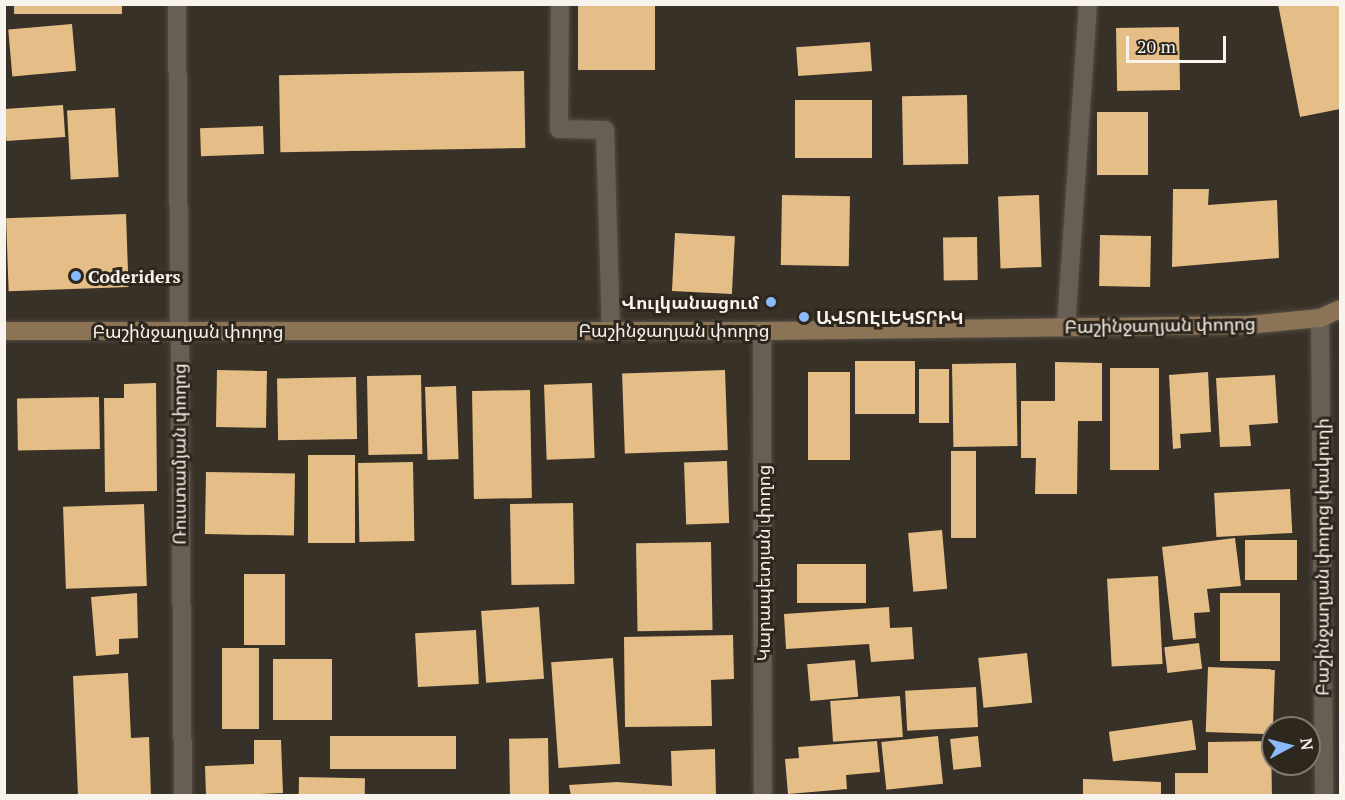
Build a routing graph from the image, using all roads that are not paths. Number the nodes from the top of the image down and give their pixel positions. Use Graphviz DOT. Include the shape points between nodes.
graph roads {
  1 [pos="177,4"];
  2 [pos="560,4"];
  3 [pos="1088,4"];
  4 [pos="1341,309"];
  5 [pos="1320,318"];
  6 [pos="1066,327"];
  7 [pos="611,329"];
  8 [pos="4,331"];
  9 [pos="762,331"];
  10 [pos="180,332"];
  11 [pos="183,795"];
  12 [pos="763,795"];
  13 [pos="1324,795"];
  1 -- 10 [label="street, Ռուստամյան փողոց"];
  2 -- 7 [label="street" via="559,129 605,130"];
  3 -- 6 [label="street"];
  4 -- 5 [label="main road, Բաշինջաղյան փողոց"];
  5 -- 6 [label="main road, Բաշինջաղյան փողոց" via="1248,325"];
  5 -- 13 [label="street, Բաշինջաղյան փողոց փակուղի"];
  6 -- 9 [label="main road, Բաշինջաղյան փողոց"];
  7 -- 9 [label="main road, Բաշինջաղյան փողոց"];
  7 -- 10 [label="main road, Բաշինջաղյան փողոց"];
  8 -- 10 [label="main road, Բաշինջաղյան փողոց"];
  9 -- 12 [label="street, Կարապետյան փողոց"];
  10 -- 11 [label="street, Ռուստամյան փողոց"];
}
